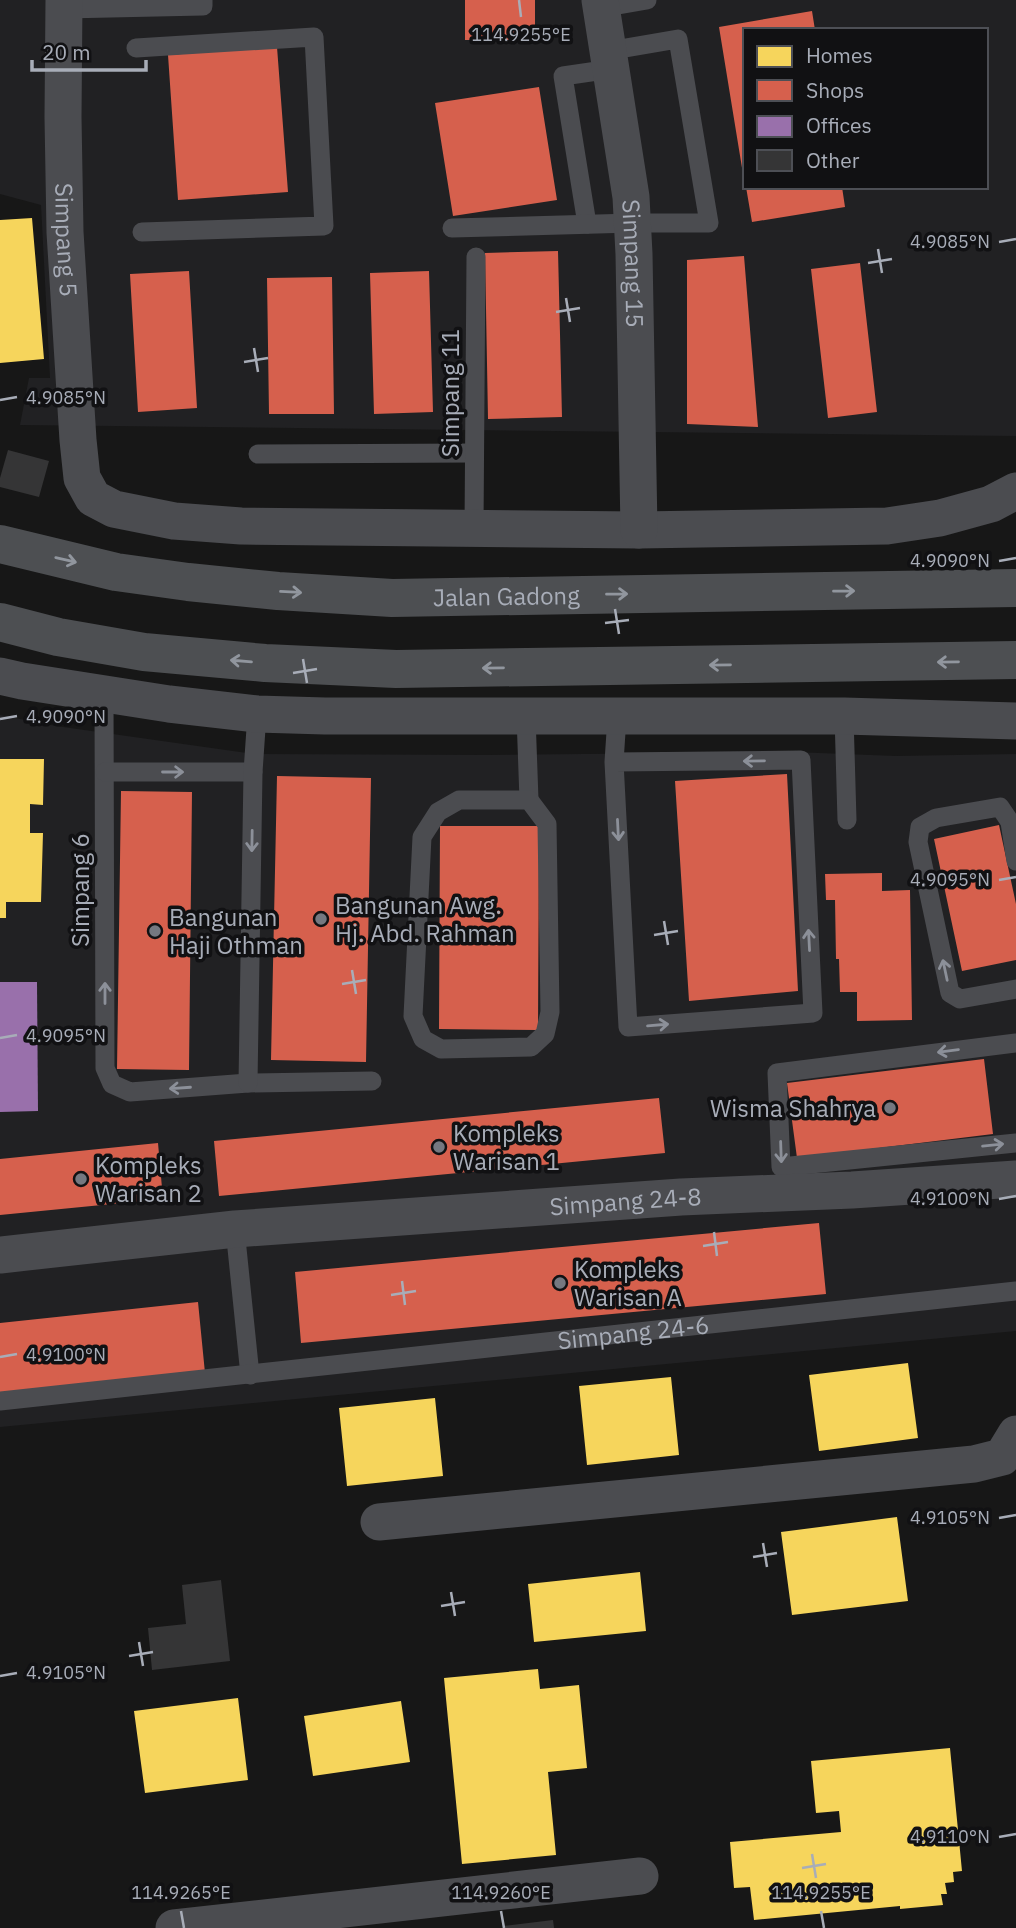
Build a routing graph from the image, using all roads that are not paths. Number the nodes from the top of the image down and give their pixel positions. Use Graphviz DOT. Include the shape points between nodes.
graph roads {
  1 [pos="203,0"];
  2 [pos="647,0"];
  3 [pos="64,4"];
  4 [pos="600,4"];
  5 [pos="136,48"];
  6 [pos="609,60"];
  7 [pos="633,223"];
  8 [pos="587,224"];
  9 [pos="452,228"];
  10 [pos="142,232"];
  11 [pos="475,257"];
  12 [pos="474,453"];
  13 [pos="258,454"];
  14 [pos="1016,491"];
  15 [pos="474,528"];
  16 [pos="639,530"];
  17 [pos="0,544"];
  18 [pos="1016,588"];
  19 [pos="0,622"];
  20 [pos="1014,661"];
  21 [pos="0,676"];
  22 [pos="104,694"];
  23 [pos="257,714"];
  24 [pos="526,716"];
  25 [pos="844,716"];
  26 [pos="617,717"];
  27 [pos="1016,722"];
  28 [pos="614,762"];
  29 [pos="105,772"];
  30 [pos="253,772"];
  31 [pos="530,800"];
  32 [pos="847,820"];
  33 [pos="1016,861"];
  34 [pos="1016,989"];
  35 [pos="1016,1043"];
  36 [pos="372,1081"];
  37 [pos="248,1083"];
  38 [pos="1016,1143"];
  39 [pos="1016,1179"];
  40 [pos="235,1229"];
  41 [pos="0,1255"];
  42 [pos="1016,1292"];
  43 [pos="250,1375"];
  44 [pos="0,1401"];
  45 [pos="1009,1446"];
  46 [pos="379,1522"];
  47 [pos="640,1877"];
  48 [pos="244,1924"];
  49 [pos="174,1928"];
  1 -- 3 [label="lane" via="203,6"];
  2 -- 4 [label="lane"];
  3 -- 15 [label="street, Simpang 5" via="65,232 78,440 82,478 93,498 114,509 174,521"];
  4 -- 6 [label="street, Simpang 15"];
  5 -- 10 [label="lane" via="314,37 324,226"];
  6 -- 7 [label="street, Simpang 15"];
  6 -- 7 [label="lane" via="678,39 709,223"];
  6 -- 8 [label="lane" via="563,76"];
  7 -- 8 [label="lane"];
  7 -- 16 [label="street, Simpang 15"];
  8 -- 9 [label="lane"];
  11 -- 12 [label="lane, Simpang 11"];
  12 -- 13 [label="lane"];
  12 -- 15 [label="lane, Simpang 11"];
  14 -- 16 [label="street" via="990,504 940,518 887,526"];
  15 -- 16 [label="street"];
  17 -- 18 [label="main road, Jalan Gadong, one-way" via="117,572 188,582 392,598"];
  20 -- 19 [label="main road, one-way" via="396,669 144,652"];
  21 -- 22 [label="street"];
  22 -- 23 [label="street"];
  22 -- 29 [label="lane, Simpang 6"];
  23 -- 24 [label="street"];
  23 -- 30 [label="lane"];
  24 -- 26 [label="street"];
  24 -- 31 [label="lane"];
  25 -- 26 [label="street"];
  25 -- 27 [label="street"];
  25 -- 32 [label="lane"];
  26 -- 28 [label="lane"];
  28 -- 28 [label="lane, one-way" via="628,1027 813,1013 802,760"];
  29 -- 30 [label="lane, one-way"];
  37 -- 29 [label="lane, Simpang 6, one-way" via="130,1091 112,1084 105,1068"];
  30 -- 37 [label="lane, one-way"];
  31 -- 31 [label="lane" via="547,824 550,1012 545,1034 531,1047 441,1049 423,1039 413,1016 422,837 438,812 459,800"];
  34 -- 33 [label="lane, one-way" via="960,999 950,993 918,842 920,827 936,818 1000,807 1010,822"];
  35 -- 38 [label="lane, one-way" via="777,1073 782,1167"];
  36 -- 37 [label="lane"];
  39 -- 40 [label="street, Simpang 24-8"];
  40 -- 41 [label="street"];
  40 -- 43 [label="lane"];
  42 -- 43 [label="lane, Simpang 24-6"];
  43 -- 44 [label="lane, Simpang 24-6"];
  45 -- 46 [label="street" via="974,1464"];
  47 -- 48 [label="street"];
  48 -- 49 [label="street"];
}
